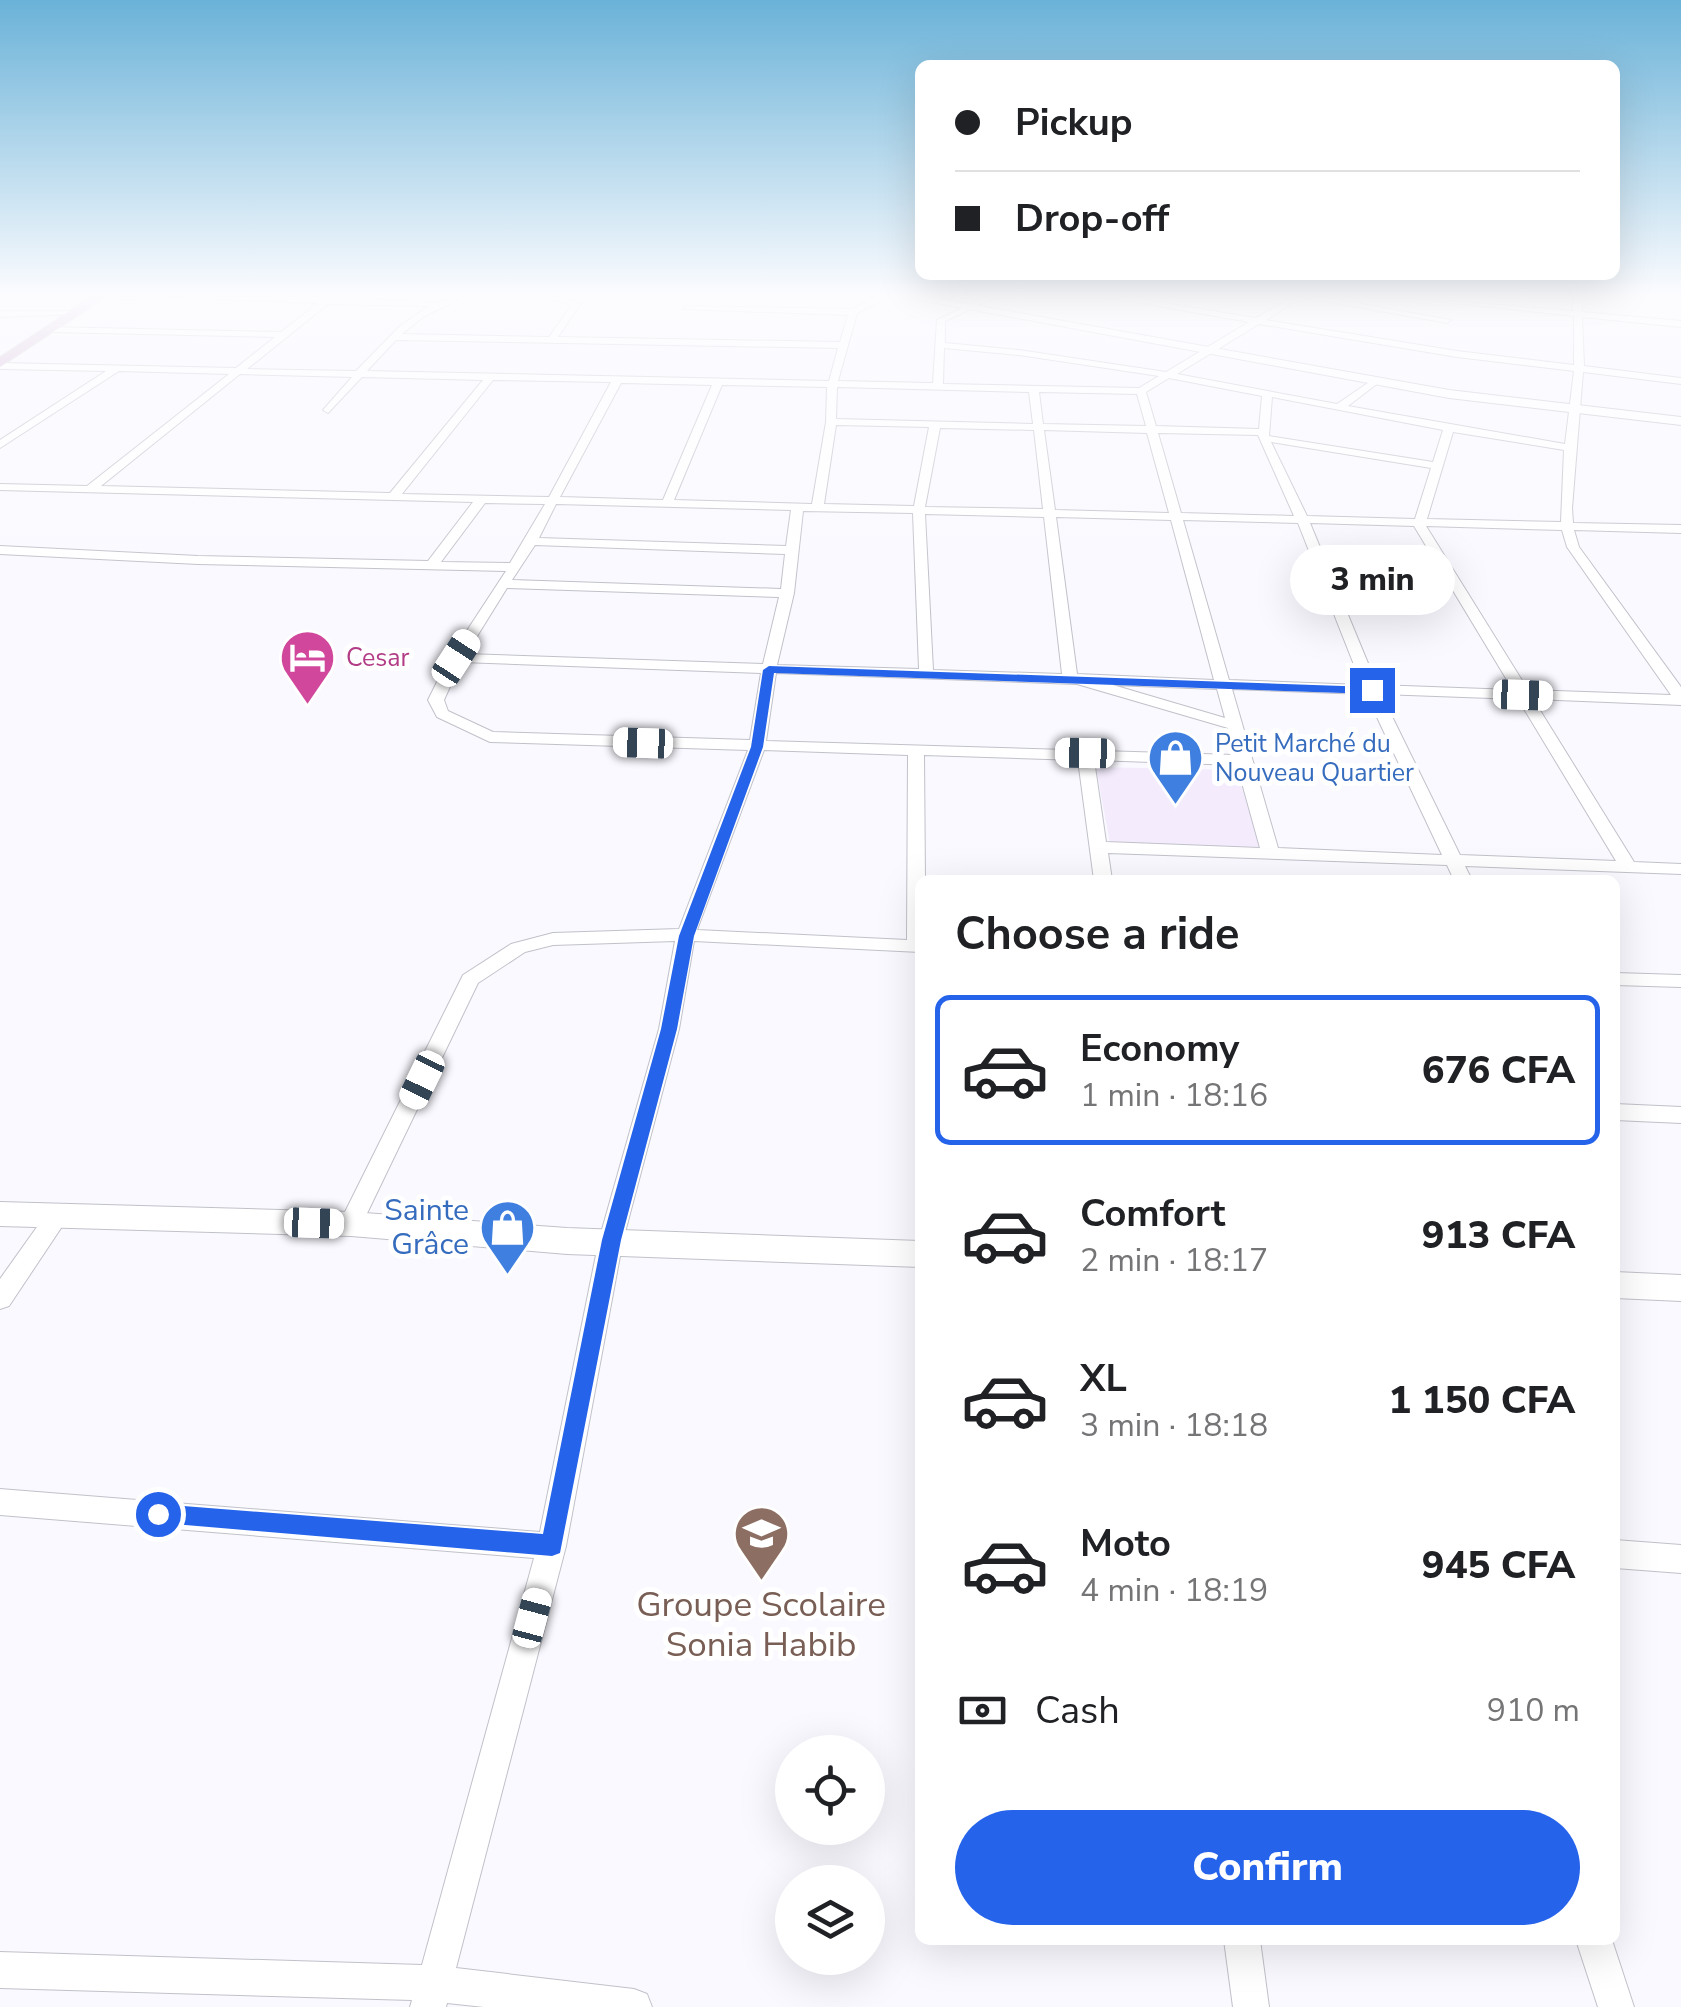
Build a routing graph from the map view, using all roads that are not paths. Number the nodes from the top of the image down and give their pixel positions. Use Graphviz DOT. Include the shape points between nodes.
graph roads {
  1 [pos="1034,390"];
  2 [pos="84,391"];
  3 [pos="213,391"];
  4 [pos="345,391"];
  5 [pos="479,391"];
  6 [pos="611,391"];
  7 [pos="713,391"];
  8 [pos="832,391"];
  9 [pos="1069,391"];
  10 [pos="1239,391"];
  11 [pos="1362,391"];
  12 [pos="1431,391"];
  13 [pos="1575,391"];
  14 [pos="1141,392"];
  15 [pos="1267,396"];
  16 [pos="1572,408"];
  17 [pos="328,410"];
  18 [pos="1337,410"];
  19 [pos="1681,420"];
  20 [pos="832,422"];
  21 [pos="935,424"];
  22 [pos="1039,426"];
  23 [pos="1150,428"];
  24 [pos="1448,431"];
  25 [pos="1262,435"];
  26 [pos="0,445"];
  27 [pos="1572,448"];
  28 [pos="1437,466"];
  29 [pos="0,487"];
  30 [pos="89,490"];
  31 [pos="395,495"];
  32 [pos="482,498"];
  33 [pos="551,502"];
  34 [pos="667,504"];
  35 [pos="807,507"];
  36 [pos="920,509"];
  37 [pos="1051,515"];
  38 [pos="1174,518"];
  39 [pos="1303,521"];
  40 [pos="1419,524"];
  41 [pos="1564,527"];
  42 [pos="1681,530"];
  43 [pos="531,540"];
  44 [pos="0,550"];
  45 [pos="792,550"];
  46 [pos="433,564"];
  47 [pos="515,567"];
  48 [pos="503,584"];
  49 [pos="787,593"];
  50 [pos="456,658"];
  51 [pos="769,670"];
  52 [pos="926,674"];
  53 [pos="1070,678"];
  54 [pos="1222,686"];
  55 [pos="1372,690"];
  56 [pos="1523,695"];
  57 [pos="1681,699"];
  58 [pos="1234,725"];
  59 [pos="757,747"];
  60 [pos="916,750"];
  61 [pos="1085,753"];
  62 [pos="1244,760"];
  63 [pos="1099,847"];
  64 [pos="1270,852"];
  65 [pos="1455,861"];
  66 [pos="1628,867"];
  67 [pos="1681,869"];
  68 [pos="917,875"];
  69 [pos="1102,875"];
  70 [pos="1462,875"];
  71 [pos="686,936"];
  72 [pos="915,946"];
  73 [pos="1620,978"];
  74 [pos="1681,981"];
  75 [pos="1620,1112"];
  76 [pos="1681,1115"];
  77 [pos="0,1214"];
  78 [pos="56,1216"];
  79 [pos="351,1224"];
  80 [pos="611,1240"];
  81 [pos="915,1254"];
  82 [pos="1620,1285"];
  83 [pos="1681,1288"];
  84 [pos="0,1299"];
  85 [pos="0,1502"];
  86 [pos="552,1546"];
  87 [pos="1620,1554"];
  88 [pos="1681,1559"];
  89 [pos="1243,1945"];
  90 [pos="1596,1945"];
  91 [pos="0,1970"];
  92 [pos="431,1995"];
  93 [pos="634,2007"];
  94 [pos="1251,2007"];
  95 [pos="1616,2007"];
  1 -- 22 [label="street"];
  2 -- 26 [label="street"];
  3 -- 30 [label="street"];
  4 -- 17 [label="street"];
  5 -- 31 [label="street"];
  6 -- 33 [label="street"];
  7 -- 34 [label="street"];
  8 -- 20 [label="street"];
  9 -- 14 [label="street"];
  10 -- 15 [label="street"];
  11 -- 18 [label="street"];
  12 -- 16 [label="street"];
  13 -- 16 [label="street"];
  14 -- 23 [label="street"];
  15 -- 18 [label="street"];
  15 -- 25 [label="street"];
  16 -- 19 [label="street"];
  16 -- 27 [label="street"];
  18 -- 24 [label="street"];
  20 -- 21 [label="street"];
  20 -- 35 [label="street"];
  21 -- 22 [label="street"];
  21 -- 36 [label="street"];
  22 -- 23 [label="street"];
  22 -- 37 [label="street"];
  23 -- 25 [label="street"];
  23 -- 38 [label="street"];
  24 -- 27 [label="street"];
  24 -- 28 [label="street"];
  25 -- 28 [label="street"];
  25 -- 39 [label="street"];
  27 -- 41 [label="street"];
  28 -- 40 [label="street"];
  29 -- 30 [label="street"];
  30 -- 31 [label="street"];
  31 -- 32 [label="street"];
  32 -- 33 [label="street"];
  32 -- 46 [label="street"];
  33 -- 34 [label="street"];
  33 -- 43 [label="street"];
  34 -- 35 [label="street"];
  35 -- 36 [label="street"];
  35 -- 45 [label="street"];
  36 -- 37 [label="street"];
  36 -- 52 [label="street"];
  37 -- 38 [label="street"];
  37 -- 53 [label="street"];
  38 -- 39 [label="street"];
  38 -- 54 [label="street"];
  39 -- 40 [label="street"];
  39 -- 55 [label="street"];
  40 -- 41 [label="street"];
  40 -- 56 [label="street"];
  41 -- 42 [label="street"];
  41 -- 57 [label="street"];
  43 -- 45 [label="street"];
  43 -- 47 [label="street"];
  44 -- 46 [label="street"];
  45 -- 49 [label="street"];
  46 -- 47 [label="street"];
  47 -- 48 [label="street"];
  48 -- 49 [label="street"];
  48 -- 50 [label="street"];
  49 -- 51 [label="street"];
  50 -- 51 [label="street"];
  50 -- 59 [label="street" via="436,700 442,714 490,737"];
  51 -- 52 [label="street"];
  51 -- 59 [label="street"];
  52 -- 53 [label="street"];
  53 -- 54 [label="street"];
  53 -- 58 [label="street"];
  54 -- 55 [label="street"];
  54 -- 58 [label="street"];
  55 -- 56 [label="street"];
  55 -- 65 [label="street"];
  56 -- 57 [label="street"];
  56 -- 66 [label="street"];
  58 -- 62 [label="street"];
  59 -- 60 [label="street"];
  59 -- 71 [label="street"];
  60 -- 61 [label="street"];
  60 -- 68 [label="street"];
  61 -- 62 [label="street"];
  61 -- 63 [label="street"];
  62 -- 64 [label="street"];
  63 -- 64 [label="street"];
  63 -- 69 [label="street"];
  64 -- 65 [label="street"];
  65 -- 66 [label="street"];
  65 -- 70 [label="street"];
  66 -- 67 [label="street"];
  71 -- 72 [label="street"];
  71 -- 79 [label="street" via="552,939 518,948 470,979"];
  71 -- 80 [label="street" via="669,1029"];
  73 -- 74 [label="street"];
  75 -- 76 [label="street"];
  77 -- 78 [label="street"];
  78 -- 79 [label="street"];
  78 -- 84 [label="street"];
  79 -- 80 [label="street"];
  80 -- 81 [label="street"];
  80 -- 86 [label="street"];
  82 -- 83 [label="street"];
  85 -- 86 [label="street"];
  86 -- 92 [label="street"];
  87 -- 88 [label="street"];
  89 -- 94 [label="street"];
  90 -- 95 [label="street"];
  91 -- 92 [label="street"];
  92 -- 93 [label="street"];
}
